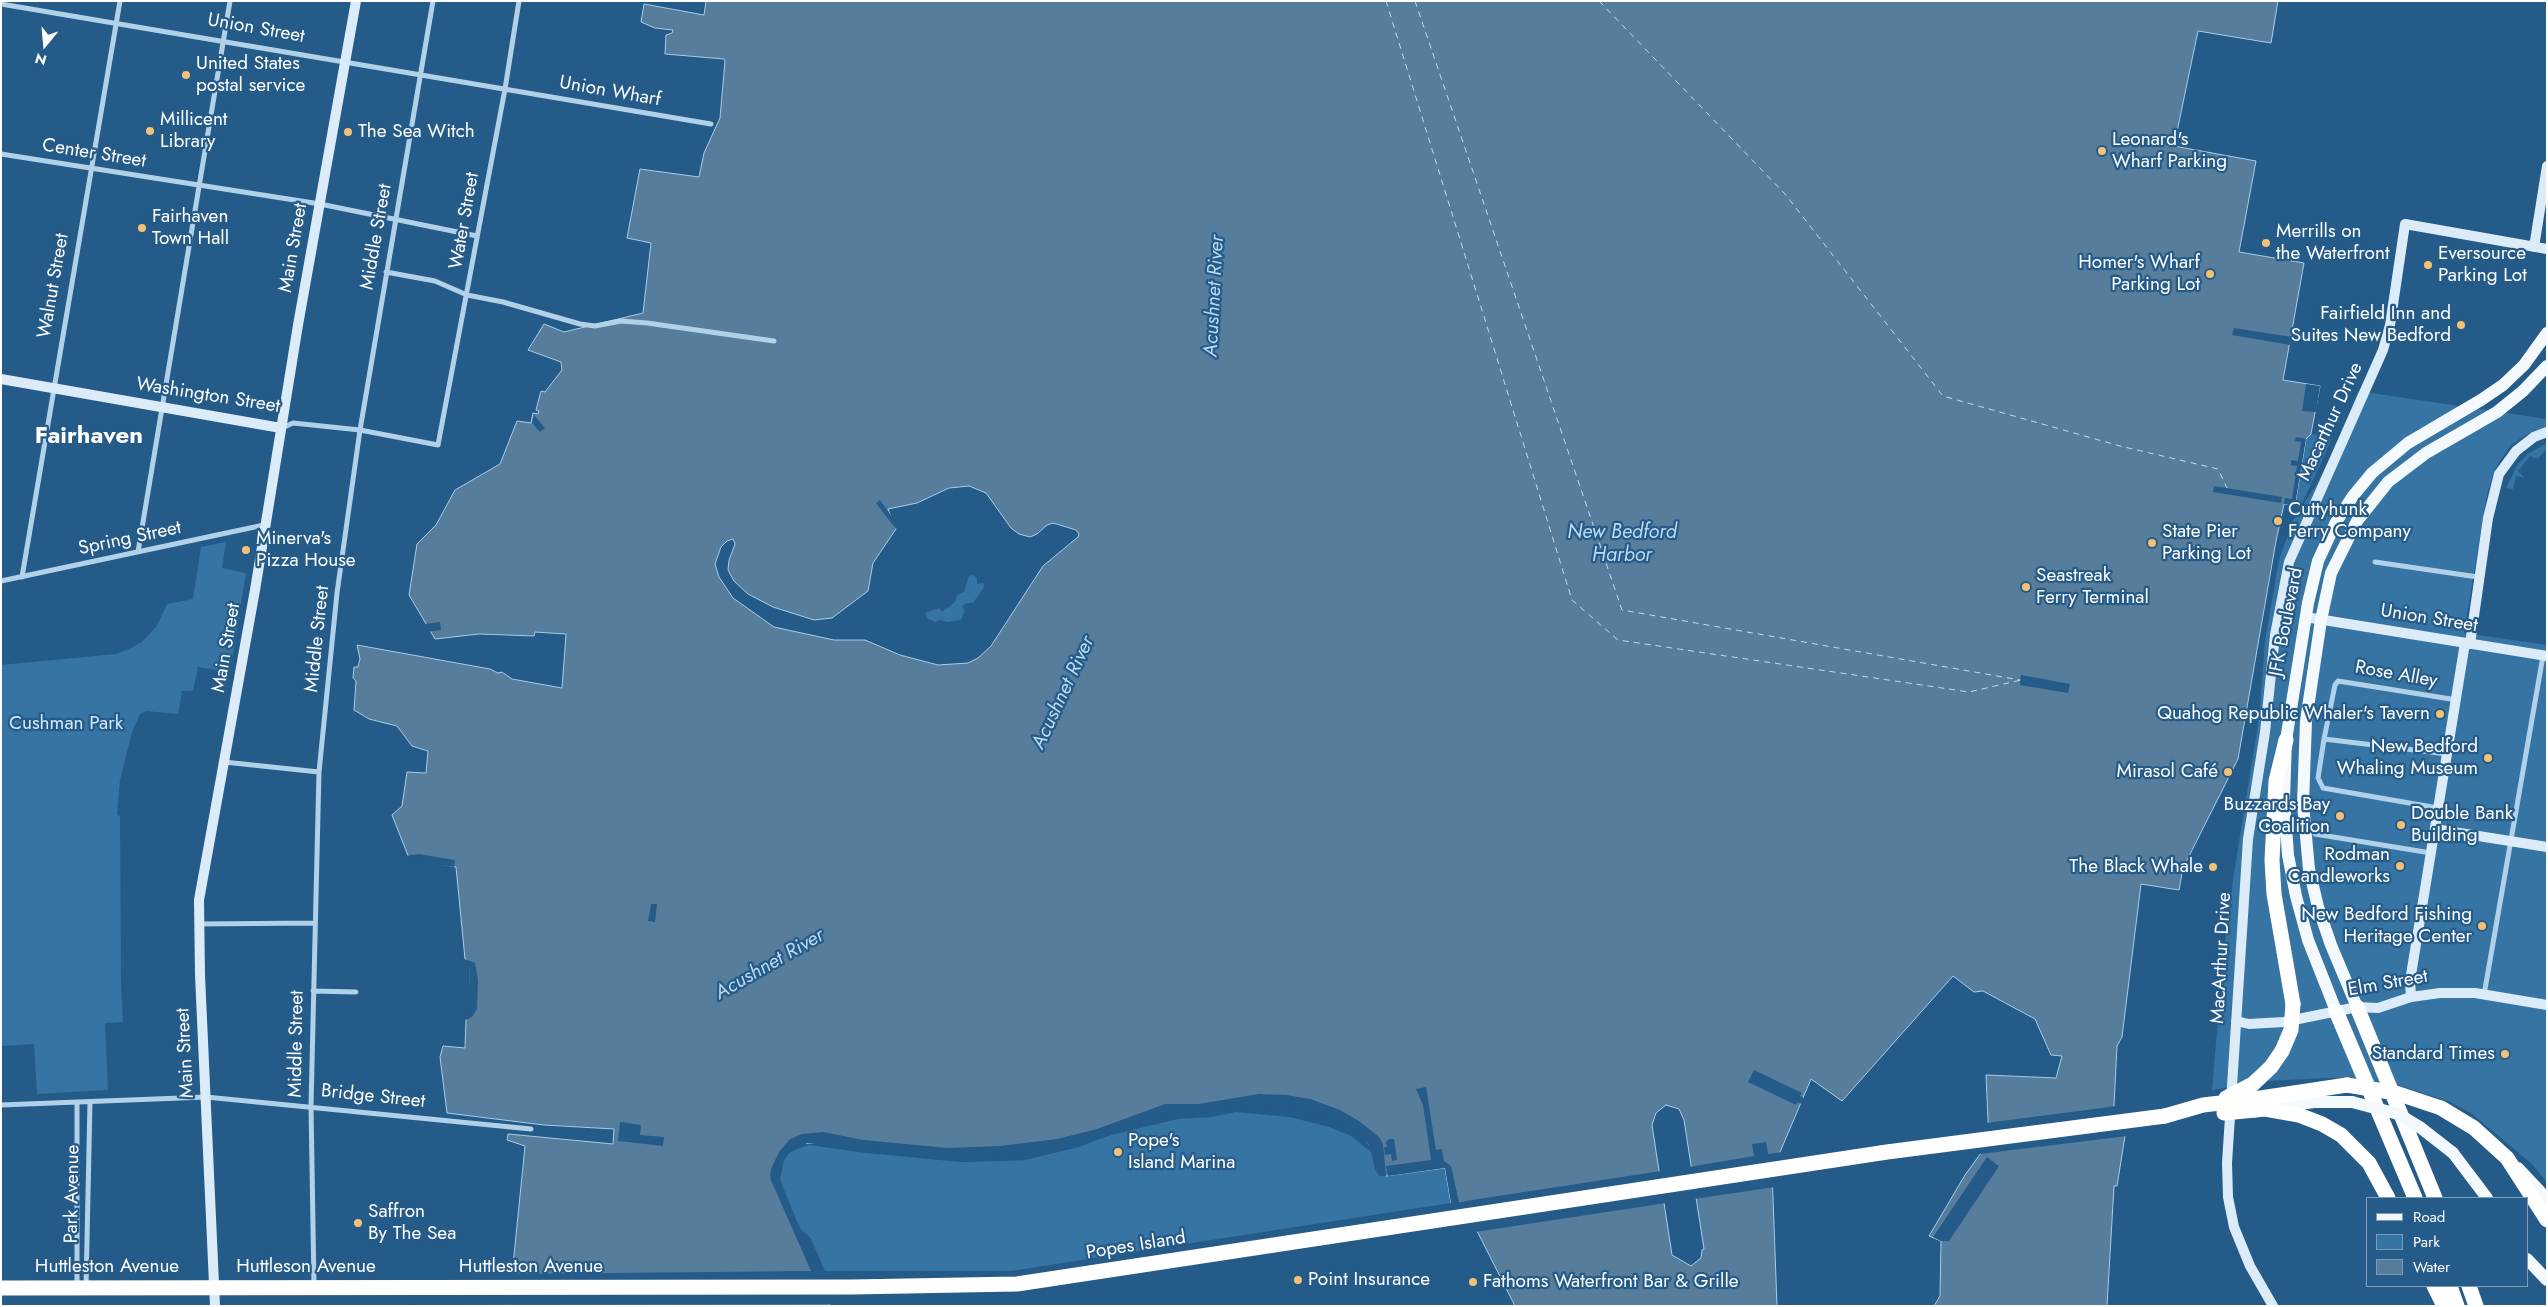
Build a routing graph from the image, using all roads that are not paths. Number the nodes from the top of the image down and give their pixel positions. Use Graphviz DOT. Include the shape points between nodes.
graph roads {
  1 [pos="120,1"];
  2 [pos="230,1"];
  3 [pos="356,1"];
  4 [pos="433,1"];
  5 [pos="518,1"];
  6 [pos="1,4"];
  7 [pos="116,23"];
  8 [pos="224,42"];
  9 [pos="346,62"];
  10 [pos="420,75"];
  11 [pos="505,89"];
  12 [pos="711,124"];
  13 [pos="1,154"];
  14 [pos="2547,166"];
  15 [pos="92,169"];
  16 [pos="200,186"];
  17 [pos="320,204"];
  18 [pos="395,218"];
  19 [pos="478,236"];
  20 [pos="2534,247"];
  21 [pos="2547,249"];
  22 [pos="386,272"];
  23 [pos="467,295"];
  24 [pos="2547,333"];
  25 [pos="774,341"];
  26 [pos="2547,366"];
  27 [pos="1,379"];
  28 [pos="54,390"];
  29 [pos="162,407"];
  30 [pos="281,428"];
  31 [pos="360,430"];
  32 [pos="2547,432"];
  33 [pos="438,445"];
  34 [pos="264,525"];
  35 [pos="138,552"];
  36 [pos="2375,562"];
  37 [pos="22,577"];
  38 [pos="2478,577"];
  39 [pos="1,581"];
  40 [pos="2280,604"];
  41 [pos="2305,617"];
  42 [pos="2321,620"];
  43 [pos="2468,644"];
  44 [pos="2545,655"];
  45 [pos="2457,700"];
  46 [pos="2324,739"];
  47 [pos="2286,740"];
  48 [pos="2448,754"];
  49 [pos="224,762"];
  50 [pos="319,772"];
  51 [pos="2438,808"];
  52 [pos="2435,829"];
  53 [pos="2315,834"];
  54 [pos="2511,842"];
  55 [pos="2547,847"];
  56 [pos="2431,853"];
  57 [pos="314,923"];
  58 [pos="198,924"];
  59 [pos="313,991"];
  60 [pos="356,992"];
  61 [pos="2484,995"];
  62 [pos="2411,997"];
  63 [pos="2547,1005"];
  64 [pos="2357,1007"];
  65 [pos="2336,1011"];
  66 [pos="2236,1021"];
  67 [pos="206,1096"];
  68 [pos="2257,1100"];
  69 [pos="77,1102"];
  70 [pos="90,1102"];
  71 [pos="1,1106"];
  72 [pos="311,1106"];
  73 [pos="2166,1116"];
  74 [pos="531,1128"];
  75 [pos="2507,1158"];
  76 [pos="2387,1197"];
  77 [pos="2415,1197"];
  78 [pos="2435,1197"];
  79 [pos="2486,1197"];
  80 [pos="2547,1199"];
  81 [pos="2547,1220"];
  82 [pos="2528,1260"];
  83 [pos="2547,1280"];
  84 [pos="314,1286"];
  85 [pos="664,1286"];
  86 [pos="82,1287"];
  87 [pos="214,1287"];
  88 [pos="397,1287"];
  89 [pos="2434,1287"];
  90 [pos="2450,1287"];
  91 [pos="2470,1287"];
  92 [pos="1,1288"];
  93 [pos="215,1306"];
  94 [pos="2273,1306"];
  95 [pos="2444,1306"];
  96 [pos="2457,1306"];
  97 [pos="2476,1306"];
  1 -- 7 [label="street, Walnut Street"];
  2 -- 8 [label="street"];
  3 -- 9 [label="street, Main Street"];
  4 -- 10 [label="street, Middle Street"];
  5 -- 11 [label="street, Water Street"];
  6 -- 7 [label="street, Union Street"];
  7 -- 8 [label="street, Union Street"];
  7 -- 15 [label="street, Walnut Street"];
  8 -- 9 [label="street, Union Street"];
  8 -- 16 [label="street"];
  9 -- 10 [label="street, Union Street"];
  9 -- 17 [label="street, Main Street"];
  10 -- 11 [label="street, Union Street"];
  10 -- 18 [label="street, Middle Street"];
  11 -- 12 [label="street, Union Wharf"];
  11 -- 19 [label="street, Water Street"];
  13 -- 15 [label="street, Center Street"];
  14 -- 20 [label="street"];
  15 -- 16 [label="street, Center Street"];
  15 -- 28 [label="street, Walnut Street"];
  16 -- 17 [label="street, Center Street"];
  16 -- 29 [label="street"];
  17 -- 18 [label="street, Center Street"];
  17 -- 30 [label="street, Main Street"];
  18 -- 19 [label="street, Center Street"];
  18 -- 22 [label="street, Middle Street"];
  19 -- 23 [label="street, Water Street"];
  20 -- 21 [label="street"];
  20 -- 40 [label="street, Macarthur Drive" via="2406,224 2383,350 2294,547"];
  22 -- 23 [label="street" via="435,281"];
  22 -- 31 [label="street, Middle Street"];
  23 -- 25 [label="street" via="580,324 647,323"];
  23 -- 33 [label="street, Water Street"];
  24 -- 41 [label="main road, JFK Boulevard" via="2503,385 2408,443 2362,484 2323,548"];
  26 -- 42 [label="main road, JFK Boulevard" via="2511,401 2414,461 2376,495 2357,521 2336,561"];
  27 -- 28 [label="street, Washington Street"];
  28 -- 29 [label="street, Washington Street"];
  28 -- 37 [label="street, Walnut Street"];
  29 -- 30 [label="street, Washington Street"];
  29 -- 35 [label="street"];
  30 -- 31 [label="street, Washington Street" via="293,424"];
  30 -- 34 [label="street, Main Street"];
  31 -- 33 [label="street, Washington Street"];
  31 -- 50 [label="street, Middle Street" via="337,593"];
  32 -- 38 [label="street" via="2534,437 2516,451 2499,474"];
  34 -- 35 [label="street, Spring Street"];
  34 -- 49 [label="street, Main Street"];
  35 -- 37 [label="street, Spring Street"];
  36 -- 38 [label="street"];
  37 -- 39 [label="street, Spring Street"];
  38 -- 43 [label="street"];
  40 -- 66 [label="street, MacArthur Drive" via="2248,839"];
  41 -- 42 [label="street, Union Street"];
  41 -- 47 [label="main road, JFK Boulevard"];
  42 -- 43 [label="street, Union Street"];
  42 -- 64 [label="main road, JFK Boulevard" via="2302,763 2305,833 2318,907"];
  43 -- 44 [label="street, Union Street"];
  43 -- 45 [label="street"];
  44 -- 54 [label="street"];
  45 -- 46 [label="street, Rose Alley" via="2340,680 2334,687"];
  45 -- 48 [label="street"];
  46 -- 48 [label="street"];
  46 -- 51 [label="street" via="2318,778 2323,788"];
  47 -- 65 [label="main road, JFK Boulevard" via="2284,799 2292,876 2308,940"];
  47 -- 68 [label="highway, bridge" via="2276,781 2272,860 2274,894 2293,1004 2291,1030"];
  48 -- 51 [label="street"];
  49 -- 50 [label="street"];
  49 -- 58 [label="street, Main Street" via="198,900"];
  50 -- 57 [label="street, Middle Street"];
  51 -- 52 [label="street"];
  52 -- 54 [label="street"];
  52 -- 56 [label="street"];
  53 -- 56 [label="street"];
  54 -- 55 [label="street"];
  54 -- 61 [label="street"];
  56 -- 62 [label="street" via="2410,981"];
  57 -- 58 [label="street"];
  57 -- 59 [label="street, Middle Street"];
  58 -- 67 [label="street, Main Street"];
  59 -- 60 [label="street"];
  59 -- 72 [label="street, Middle Street"];
  61 -- 62 [label="street, Elm Street" via="2456,992"];
  61 -- 63 [label="street, Elm Street"];
  62 -- 64 [label="street, Elm Street" via="2378,1008"];
  64 -- 65 [label="street, Elm Street"];
  64 -- 78 [label="highway"];
  65 -- 66 [label="street, Elm Street" via="2270,1024"];
  65 -- 77 [label="highway"];
  66 -- 94 [label="street, MacArthur Drive" via="2228,1156 2229,1203 2243,1251"];
  67 -- 70 [label="street, Bridge Street"];
  67 -- 72 [label="street, Bridge Street"];
  67 -- 87 [label="street, Main Street"];
  68 -- 73 [label="highway, bridge" via="2203,1105"];
  68 -- 73 [label="highway, bridge" via="2204,1116"];
  68 -- 75 [label="highway, bridge" via="2347,1085 2396,1093 2441,1108 2474,1128"];
  68 -- 76 [label="highway" via="2310,1119 2342,1135 2368,1163"];
  68 -- 79 [label="main road, bridge" via="2352,1102 2398,1114 2453,1153"];
  69 -- 70 [label="street, Bridge Street"];
  69 -- 71 [label="street, Bridge Street"];
  69 -- 86 [label="street"];
  70 -- 86 [label="street, Park Avenue"];
  72 -- 74 [label="street, Bridge Street"];
  72 -- 84 [label="street, Middle Street"];
  73 -- 85 [label="highway, Popes Island" via="1887,1152 1017,1284"];
  75 -- 80 [label="main road"];
  75 -- 81 [label="highway"];
  82 -- 83 [label="main road"];
  84 -- 87 [label="highway, Huttleson Avenue"];
  84 -- 88 [label="highway, Huttleson Avenue"];
  85 -- 88 [label="highway, Huttleston Avenue"];
  86 -- 87 [label="highway, Huttleston Avenue"];
  86 -- 92 [label="highway, Huttleston Avenue"];
  87 -- 93 [label="street, Main Street"];
  89 -- 95 [label="highway"];
  90 -- 96 [label="highway"];
  91 -- 97 [label="highway"];
}
